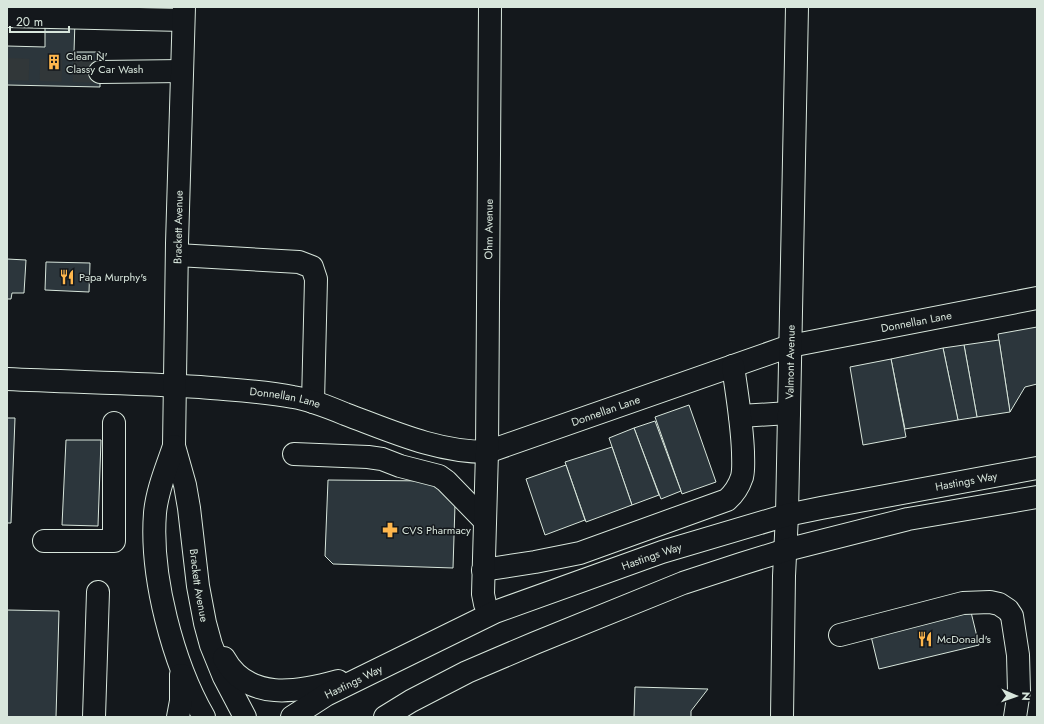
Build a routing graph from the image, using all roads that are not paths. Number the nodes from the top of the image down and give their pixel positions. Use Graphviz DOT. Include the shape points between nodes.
graph roads {
  1 [pos="490,7"];
  2 [pos="797,7"];
  3 [pos="183,14"];
  4 [pos="7,16"];
  5 [pos="182,71"];
  6 [pos="100,72"];
  7 [pos="177,255"];
  8 [pos="1037,298"];
  9 [pos="790,346"];
  10 [pos="732,366"];
  11 [pos="7,380"];
  12 [pos="174,386"];
  13 [pos="313,402"];
  14 [pos="789,413"];
  15 [pos="740,416"];
  16 [pos="114,423"];
  17 [pos="174,446"];
  18 [pos="487,452"];
  19 [pos="294,454"];
  20 [pos="1037,468"];
  21 [pos="1037,497"];
  22 [pos="788,515"];
  23 [pos="485,521"];
  24 [pos="44,541"];
  25 [pos="786,550"];
  26 [pos="484,570"];
  27 [pos="98,592"];
  28 [pos="200,605"];
  29 [pos="490,614"];
  30 [pos="840,635"];
  31 [pos="181,666"];
  32 [pos="380,669"];
  33 [pos="94,717"];
  34 [pos="178,717"];
  35 [pos="204,717"];
  36 [pos="245,717"];
  37 [pos="292,717"];
  38 [pos="385,717"];
  39 [pos="782,717"];
  40 [pos="1015,717"];
  1 -- 18 [label="main road, Ohm Avenue"];
  2 -- 9 [label="main road, Valmont Avenue"];
  3 -- 4 [label="main road"];
  3 -- 5 [label="main road, Brackett Avenue"];
  5 -- 6 [label="main road"];
  5 -- 7 [label="main road, Brackett Avenue"];
  7 -- 12 [label="main road, Brackett Avenue"];
  7 -- 13 [label="main road" via="299,262 312,267 316,279"];
  8 -- 9 [label="main road, Donnellan Lane"];
  9 -- 10 [label="main road, Donnellan Lane"];
  9 -- 14 [label="main road, Valmont Avenue"];
  10 -- 15 [label="main road"];
  10 -- 18 [label="main road, Donnellan Lane"];
  11 -- 12 [label="main road, Donnellan Lane"];
  12 -- 13 [label="main road, Donnellan Lane" via="262,392"];
  12 -- 17 [label="main road, Brackett Avenue"];
  13 -- 18 [label="main road, Donnellan Lane" via="415,441 452,449"];
  14 -- 15 [label="main road"];
  14 -- 22 [label="main road, Valmont Avenue"];
  15 -- 26 [label="main road" via="742,475 734,493 727,500 580,553"];
  16 -- 24 [label="main road" via="114,541"];
  17 -- 28 [label="main road, Brackett Avenue" via="189,508"];
  17 -- 31 [label="main road, Brackett Avenue" via="156,504 155,536 164,609"];
  18 -- 23 [label="main road, Ohm Avenue"];
  19 -- 23 [label="main road" via="368,456 439,476"];
  20 -- 22 [label="main road, Hastings Way"];
  21 -- 25 [label="main road" via="908,519"];
  22 -- 25 [label="main road, Valmont Avenue"];
  22 -- 29 [label="main road, Hastings Way" via="662,552"];
  23 -- 26 [label="main road, Ohm Avenue"];
  25 -- 38 [label="main road" via="683,584 535,642 466,672"];
  25 -- 39 [label="main road, Valmont Avenue"];
  26 -- 29 [label="main road, Ohm Avenue" via="483,594"];
  27 -- 33 [label="main road"];
  28 -- 32 [label="main road" via="228,665 248,684 263,689 299,690"];
  28 -- 36 [label="main road, Brackett Avenue" via="224,677"];
  29 -- 32 [label="main road, Hastings Way"];
  30 -- 40 [label="main road" via="963,603 999,604 1012,616 1018,654 1019,691"];
  31 -- 34 [label="main road"];
  31 -- 35 [label="main road, Brackett Avenue"];
  32 -- 37 [label="main road, Hastings Way" via="326,695"];
}
